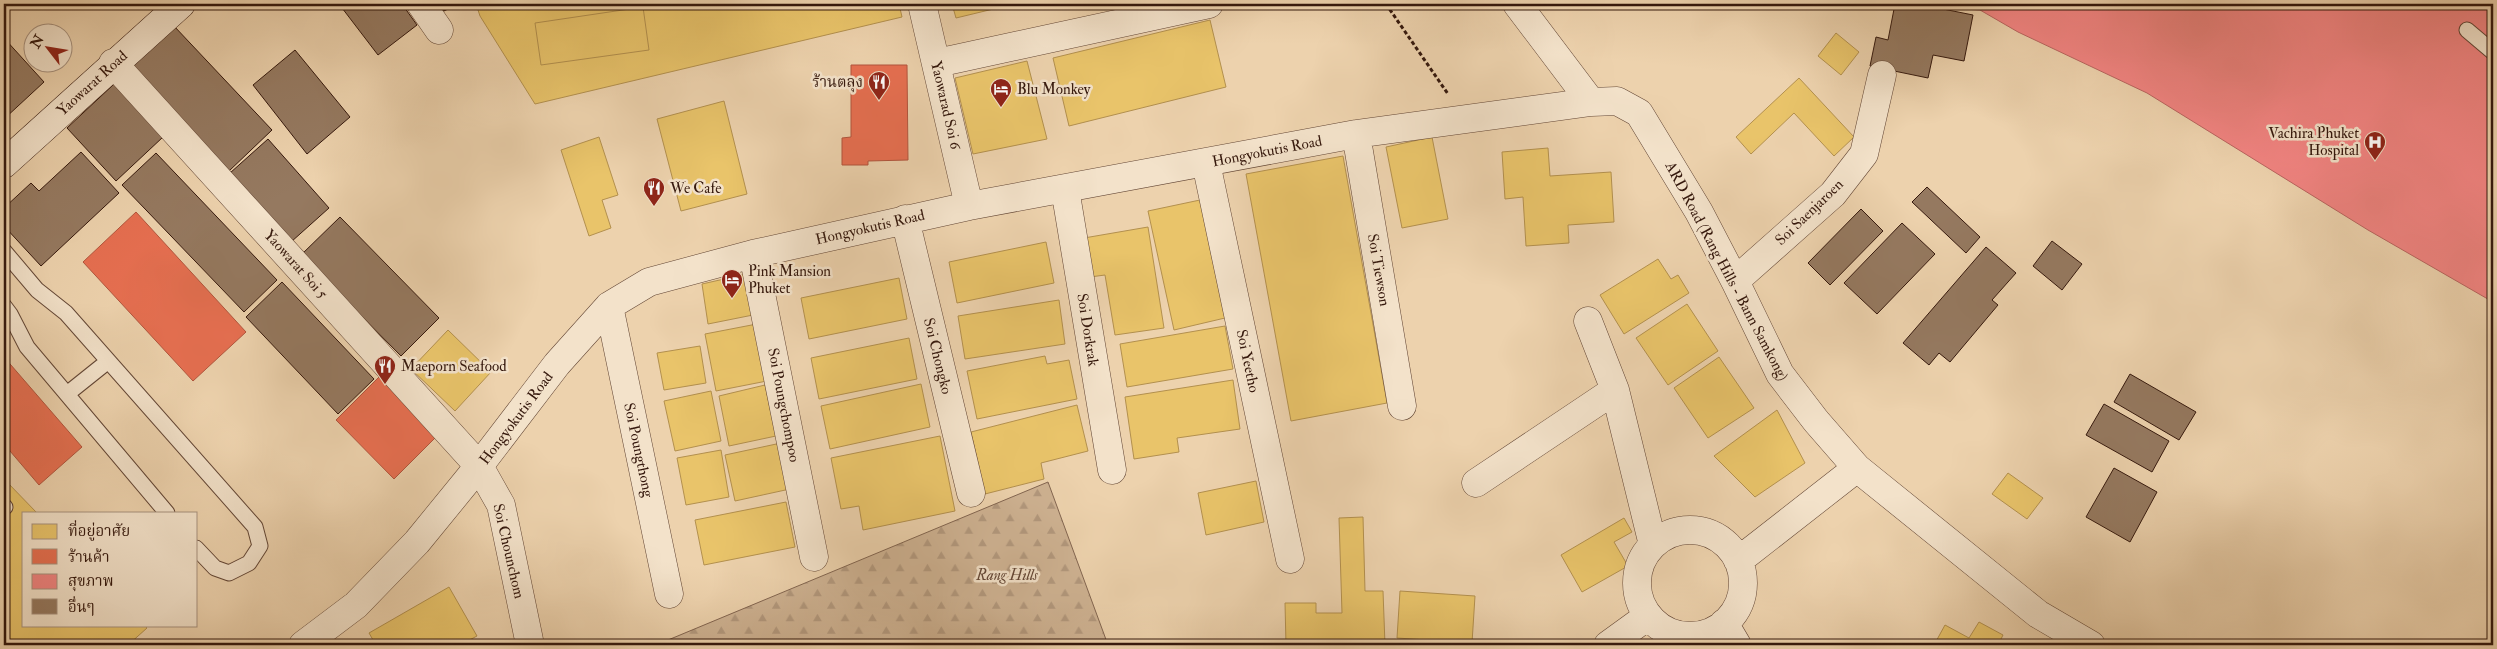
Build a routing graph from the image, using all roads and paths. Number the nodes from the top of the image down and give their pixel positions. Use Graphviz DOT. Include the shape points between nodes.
graph roads {
  1 [pos="181,4"];
  2 [pos="421,4"];
  3 [pos="922,4"];
  4 [pos="1209,4"];
  5 [pos="1386,4"];
  6 [pos="1517,4"];
  7 [pos="439,30"];
  8 [pos="2467,30"];
  9 [pos="2493,52"];
  10 [pos="113,63"];
  11 [pos="937,63"];
  12 [pos="1882,75"];
  13 [pos="1591,102"];
  14 [pos="1465,119"];
  15 [pos="1356,134"];
  16 [pos="6,157"];
  17 [pos="1206,163"];
  18 [pos="1065,190"];
  19 [pos="969,206"];
  20 [pos="905,219"];
  21 [pos="4,251"];
  22 [pos="754,254"];
  23 [pos="1735,281"];
  24 [pos="4,306"];
  25 [pos="608,306"];
  26 [pos="1588,322"];
  27 [pos="107,362"];
  28 [pos="1615,390"];
  29 [pos="68,394"];
  30 [pos="1402,406"];
  31 [pos="479,466"];
  32 [pos="1858,468"];
  33 [pos="1112,470"];
  34 [pos="1476,482"];
  35 [pos="971,493"];
  36 [pos="166,512"];
  37 [pos="1653,545"];
  38 [pos="198,550"];
  39 [pos="814,557"];
  40 [pos="1290,559"];
  41 [pos="1738,562"];
  42 [pos="669,594"];
  43 [pos="1648,616"];
  44 [pos="1731,634"];
  45 [pos="529,640"];
  46 [pos="303,645"];
  47 [pos="1608,645"];
  48 [pos="2091,645"];
  1 -- 10 [label="street, Yaowarat Road"];
  2 -- 7 [label="street"];
  3 -- 11 [label="street, Yaowarad Soi 6"];
  4 -- 11 [label="street"];
  5 -- 14 [label="path"];
  6 -- 13 [label="street"];
  8 -- 9 [label="lane"];
  10 -- 16 [label="street, Yaowarat Road"];
  10 -- 31 [label="street, Yaowarat Soi 5"];
  11 -- 19 [label="street, Yaowarad Soi 6"];
  12 -- 23 [label="street, Soi Saenjaroen" via="1864,154 1832,194"];
  13 -- 14 [label="street, Hongyokutis Road"];
  13 -- 23 [label="street, ARD Road (Rang Hills - Bann Samkong)" via="1616,101 1639,113 1699,212"];
  14 -- 15 [label="street, Hongyokutis Road"];
  15 -- 17 [label="street, Hongyokutis Road"];
  15 -- 30 [label="street, Soi Tiewson"];
  17 -- 18 [label="street, Hongyokutis Road"];
  17 -- 40 [label="street, Soi Yeetho"];
  18 -- 19 [label="street, Hongyokutis Road"];
  18 -- 33 [label="street, Soi Dorkrak"];
  19 -- 20 [label="street, Hongyokutis Road"];
  20 -- 22 [label="street, Hongyokutis Road"];
  20 -- 35 [label="street, Soi Chongko"];
  21 -- 27 [label="lane" via="37,290 66,312"];
  22 -- 25 [label="street, Hongyokutis Road" via="649,282"];
  22 -- 39 [label="street, Soi Poungchompoo"];
  23 -- 32 [label="street, ARD Road (Rang Hills - Bann Samkong)" via="1780,374"];
  24 -- 29 [label="lane" via="26,347"];
  25 -- 31 [label="street, Hongyokutis Road" via="557,364"];
  25 -- 42 [label="street, Soi Poungthong"];
  26 -- 28 [label="street"];
  27 -- 29 [label="lane"];
  27 -- 38 [label="lane" via="255,526 260,546 249,564 229,573 215,568"];
  28 -- 34 [label="street"];
  28 -- 37 [label="street"];
  29 -- 36 [label="lane"];
  31 -- 45 [label="street, Soi Chounchom" via="501,505"];
  31 -- 46 [label="street, Hongyokutis Road" via="417,542 356,605"];
  32 -- 41 [label="street"];
  32 -- 48 [label="street, ARD Road (Rang Hills - Bann Samkong)" via="2038,614"];
  37 -- 41 [label="street" via="1668,534 1682,530 1700,531 1717,537"];
  37 -- 43 [label="street" via="1638,569 1636,588"];
  41 -- 44 [label="street" via="1743,580"];
  43 -- 44 [label="street" via="1672,634 1690,637"];
  43 -- 47 [label="street"];
}
